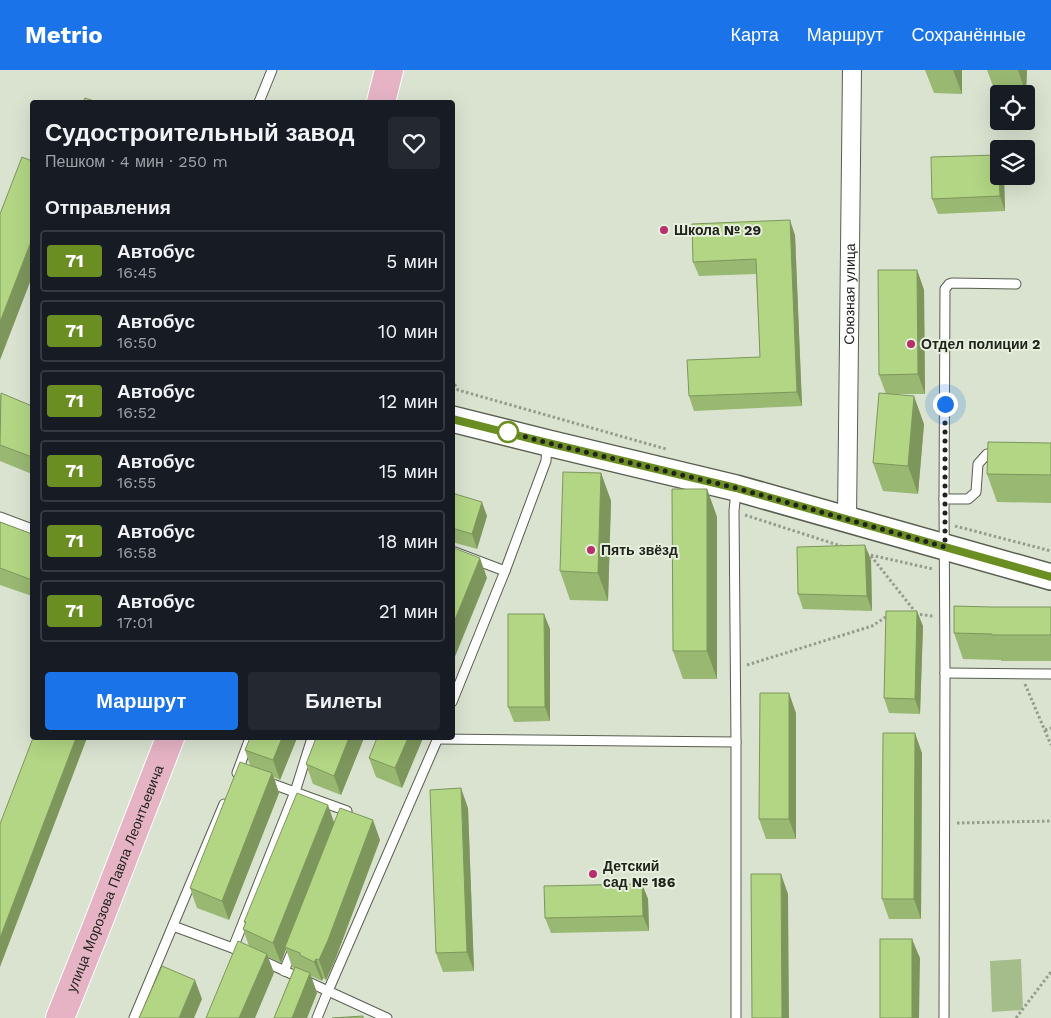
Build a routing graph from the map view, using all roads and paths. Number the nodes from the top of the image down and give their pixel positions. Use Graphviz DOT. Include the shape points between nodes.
graph roads {
  1 [pos="272,70"];
  2 [pos="389,70"];
  3 [pos="852,70"];
  4 [pos="260,100"];
  5 [pos="382,100"];
  6 [pos="1016,284"];
  7 [pos="455,385"];
  8 [pos="455,419"];
  9 [pos="548,443"];
  10 [pos="668,449"];
  11 [pos="1005,455"];
  12 [pos="735,499"];
  13 [pos="944,499"];
  14 [pos="0,517"];
  15 [pos="847,518"];
  16 [pos="30,528"];
  17 [pos="945,547"];
  18 [pos="852,550"];
  19 [pos="455,552"];
  20 [pos="862,552"];
  21 [pos="1051,552"];
  22 [pos="871,556"];
  23 [pos="505,571"];
  24 [pos="1051,577"];
  25 [pos="891,614"];
  26 [pos="908,614"];
  27 [pos="916,614"];
  28 [pos="945,618"];
  29 [pos="735,669"];
  30 [pos="945,674"];
  31 [pos="1021,674"];
  32 [pos="1051,674"];
  33 [pos="455,695"];
  34 [pos="1051,728"];
  35 [pos="1045,730"];
  36 [pos="455,738"];
  37 [pos="169,740"];
  38 [pos="250,740"];
  39 [pos="311,740"];
  40 [pos="437,740"];
  41 [pos="736,742"];
  42 [pos="1051,745"];
  43 [pos="234,780"];
  44 [pos="262,780"];
  45 [pos="295,792"];
  46 [pos="226,798"];
  47 [pos="344,820"];
  48 [pos="1051,821"];
  49 [pos="944,823"];
  50 [pos="173,926"];
  51 [pos="298,935"];
  52 [pos="233,948"];
  53 [pos="284,970"];
  54 [pos="1051,972"];
  55 [pos="328,991"];
  56 [pos="60,1018"];
  57 [pos="134,1018"];
  58 [pos="317,1018"];
  59 [pos="387,1018"];
  60 [pos="736,1018"];
  61 [pos="944,1018"];
  62 [pos="1016,1018"];
  1 -- 4 [label="lane"];
  2 -- 5 [label="main road"];
  3 -- 15 [label="street, Союзная улица"];
  6 -- 13 [label="lane" via="952,283 946,286"];
  7 -- 10 [label="path" via="458,390"];
  8 -- 9 [label="main road"];
  9 -- 12 [label="main road"];
  9 -- 23 [label="lane" via="546,461"];
  11 -- 13 [label="lane" via="987,454 978,464 976,492 968,499"];
  12 -- 15 [label="main road"];
  12 -- 18 [label="path"];
  12 -- 29 [label="lane"];
  13 -- 17 [label="lane"];
  14 -- 16 [label="lane"];
  15 -- 17 [label="main road"];
  17 -- 21 [label="path"];
  17 -- 22 [label="path" via="938,570"];
  17 -- 24 [label="main road"];
  17 -- 28 [label="lane"];
  19 -- 23 [label="lane"];
  20 -- 22 [label="path"];
  22 -- 27 [label="path"];
  23 -- 33 [label="lane"];
  25 -- 29 [label="path" via="872,626"];
  26 -- 27 [label="path"];
  27 -- 28 [label="path"];
  28 -- 30 [label="lane"];
  29 -- 41 [label="lane"];
  30 -- 31 [label="lane"];
  30 -- 49 [label="lane"];
  31 -- 32 [label="lane"];
  31 -- 35 [label="path"];
  34 -- 35 [label="path"];
  35 -- 42 [label="path"];
  36 -- 41 [label="lane"];
  37 -- 56 [label="main road, улица Морозова Павла Леонтьевича"];
  38 -- 43 [label="lane" via="242,773"];
  39 -- 45 [label="lane"];
  40 -- 55 [label="lane"];
  41 -- 60 [label="lane"];
  44 -- 45 [label="lane"];
  45 -- 47 [label="lane" via="347,811"];
  45 -- 52 [label="lane"];
  46 -- 50 [label="lane"];
  48 -- 49 [label="path"];
  49 -- 61 [label="lane"];
  50 -- 52 [label="lane"];
  50 -- 57 [label="lane"];
  51 -- 53 [label="lane"];
  52 -- 53 [label="lane"];
  53 -- 55 [label="lane"];
  54 -- 62 [label="path"];
  55 -- 58 [label="lane"];
  55 -- 59 [label="lane"];
}
